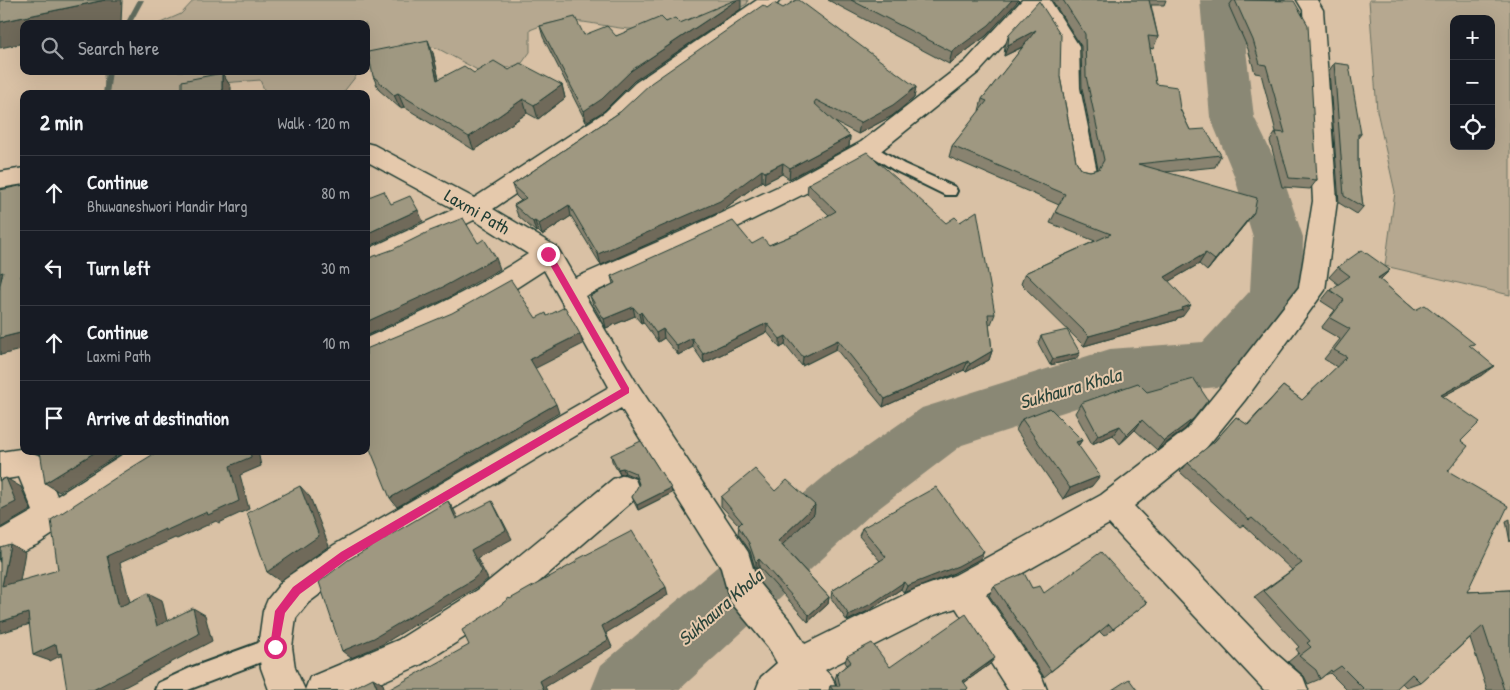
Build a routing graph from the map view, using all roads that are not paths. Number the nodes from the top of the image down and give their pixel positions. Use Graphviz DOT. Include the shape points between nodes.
graph roads {
  1 [pos="770,0"];
  2 [pos="1033,0"];
  3 [pos="1040,0"];
  4 [pos="1307,0"];
  5 [pos="869,148"];
  6 [pos="370,153"];
  7 [pos="1085,172"];
  8 [pos="20,177"];
  9 [pos="0,180"];
  10 [pos="950,191"];
  11 [pos="475,209"];
  12 [pos="548,254"];
  13 [pos="370,258"];
  14 [pos="570,291"];
  15 [pos="370,349"];
  16 [pos="626,391"];
  17 [pos="150,455"];
  18 [pos="0,466"];
  19 [pos="624,489"];
  20 [pos="1112,505"];
  21 [pos="51,518"];
  22 [pos="0,546"];
  23 [pos="963,589"];
  24 [pos="275,647"];
  25 [pos="809,678"];
  26 [pos="164,690"];
  27 [pos="287,690"];
  28 [pos="323,690"];
  29 [pos="774,690"];
  30 [pos="1030,690"];
  31 [pos="1290,690"];
  1 -- 11 [label="street" via="643,88 613,117"];
  2 -- 5 [label="street" via="973,66"];
  3 -- 7 [label="street" via="1069,46 1069,88"];
  4 -- 20 [label="street" via="1313,10 1325,201 1312,290 1196,439"];
  5 -- 10 [label="lane"];
  5 -- 14 [label="street" via="780,196"];
  6 -- 11 [label="street, Laxmi Path"];
  8 -- 9 [label="street"];
  11 -- 12 [label="street, Laxmi Path"];
  11 -- 13 [label="street"];
  12 -- 14 [label="street, Laxmi Path"];
  12 -- 15 [label="street" via="501,285 447,314"];
  14 -- 16 [label="street, Laxmi Path"];
  16 -- 24 [label="street" via="345,556 304,585 280,611"];
  16 -- 25 [label="street, Laxmi Path" via="736,563 742,589 780,635"];
  17 -- 21 [label="street"];
  18 -- 21 [label="street" via="20,463 30,466"];
  19 -- 28 [label="street" via="490,601 410,652"];
  20 -- 23 [label="street"];
  20 -- 31 [label="street"];
  21 -- 22 [label="street"];
  23 -- 25 [label="street" via="928,601 871,628"];
  23 -- 30 [label="street"];
  24 -- 26 [label="lane"];
  24 -- 27 [label="street" via="278,668"];
  25 -- 29 [label="street"];
}
